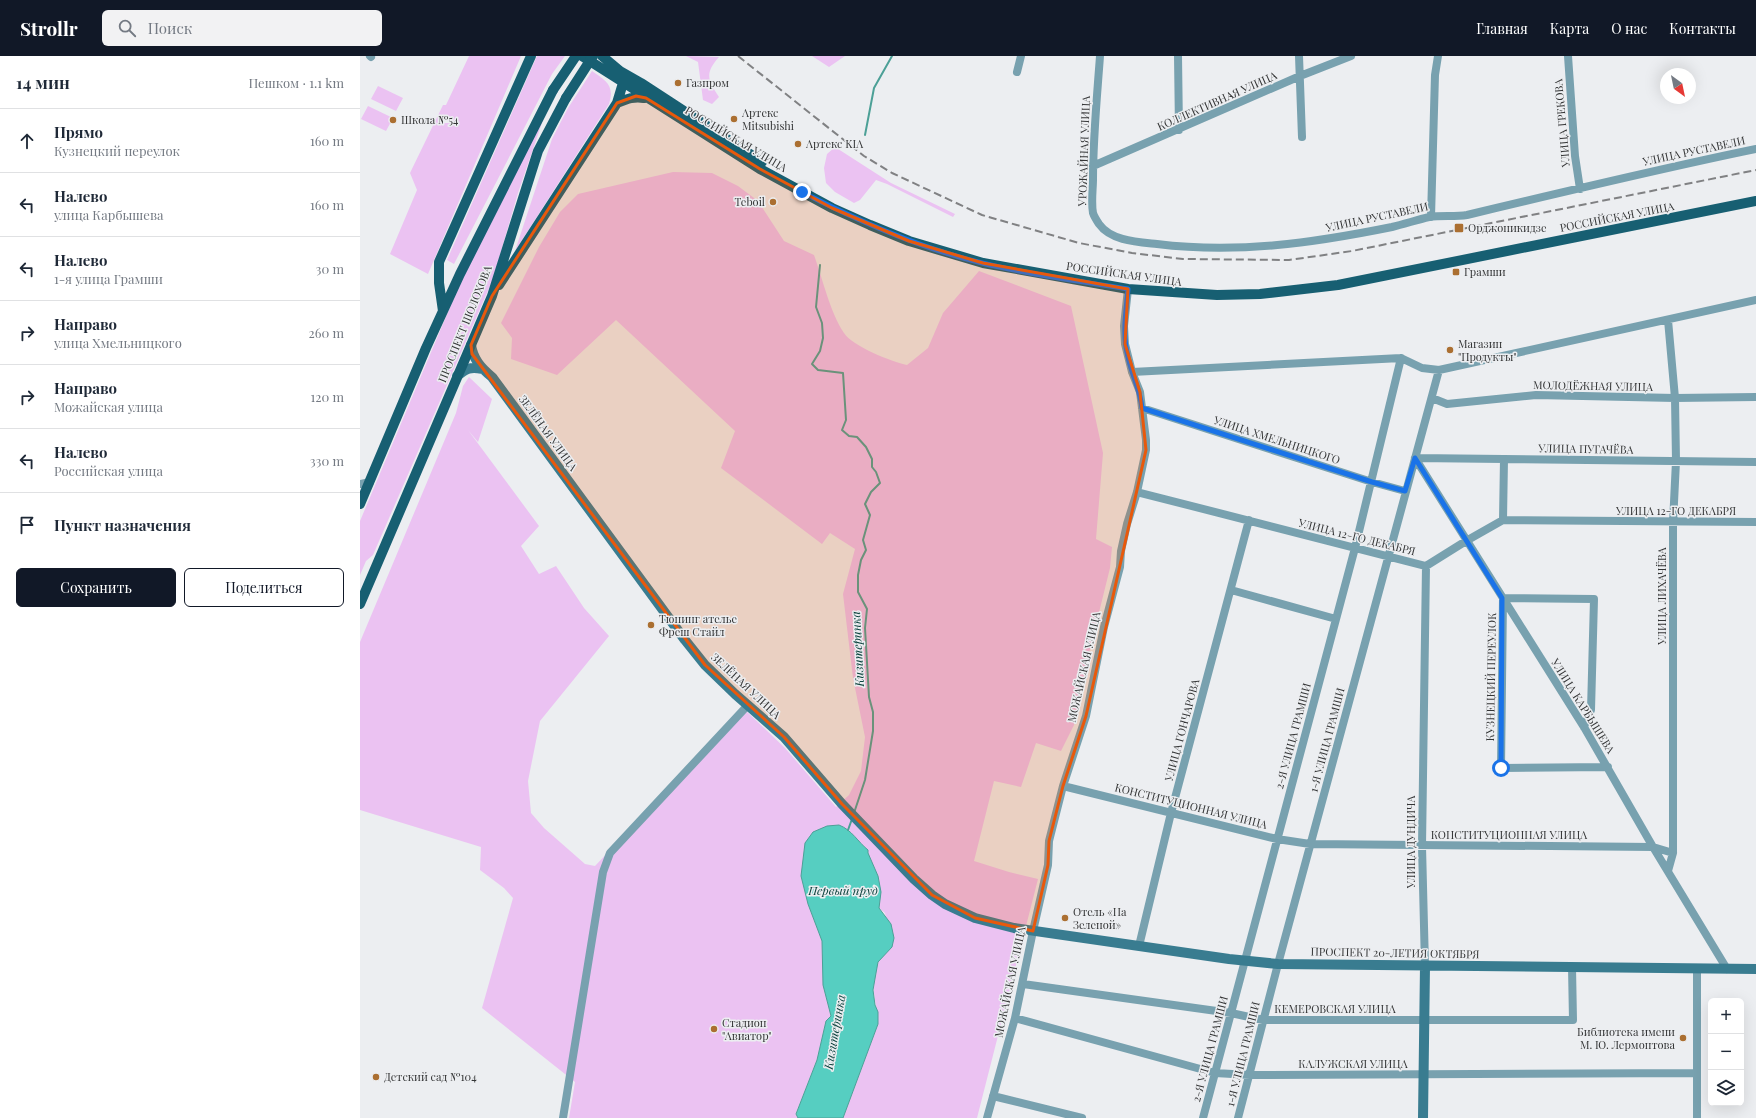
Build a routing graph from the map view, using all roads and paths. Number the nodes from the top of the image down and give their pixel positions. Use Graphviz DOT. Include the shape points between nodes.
graph roads {
  1 [pos="531,56"];
  2 [pos="573,56"];
  3 [pos="576,56"];
  4 [pos="582,56"];
  5 [pos="593,56"];
  6 [pos="602,56"];
  7 [pos="1021,56"];
  8 [pos="1100,56"];
  9 [pos="1178,56"];
  10 [pos="1299,56"];
  11 [pos="1351,56"];
  12 [pos="1438,56"];
  13 [pos="1568,56"];
  14 [pos="620,71"];
  15 [pos="1017,72"];
  16 [pos="1300,76"];
  17 [pos="622,83"];
  18 [pos="646,98"];
  19 [pos="617,103"];
  20 [pos="1179,130"];
  21 [pos="1302,137"];
  22 [pos="1756,149"];
  23 [pos="1093,166"];
  24 [pos="1580,189"];
  25 [pos="1756,194"];
  26 [pos="1756,201"];
  27 [pos="1431,216"];
  28 [pos="1116,237"];
  29 [pos="1128,289"];
  30 [pos="492,296"];
  31 [pos="1756,300"];
  32 [pos="443,311"];
  33 [pos="1668,320"];
  34 [pos="471,345"];
  35 [pos="1401,358"];
  36 [pos="482,369"];
  37 [pos="1439,370"];
  38 [pos="1132,372"];
  39 [pos="457,376"];
  40 [pos="1756,397"];
  41 [pos="1432,398"];
  42 [pos="1675,398"];
  43 [pos="1142,408"];
  44 [pos="1415,458"];
  45 [pos="1504,459"];
  46 [pos="1676,461"];
  47 [pos="1756,462"];
  48 [pos="370,482"];
  49 [pos="1372,482"];
  50 [pos="360,484"];
  51 [pos="1405,491"];
  52 [pos="1137,492"];
  53 [pos="360,504"];
  54 [pos="1249,520"];
  55 [pos="1503,520"];
  56 [pos="1756,522"];
  57 [pos="1673,523"];
  58 [pos="1466,541"];
  59 [pos="1355,548"];
  60 [pos="1388,556"];
  61 [pos="1426,566"];
  62 [pos="368,585"];
  63 [pos="1231,590"];
  64 [pos="360,593"];
  65 [pos="1502,598"];
  66 [pos="360,604"];
  67 [pos="1336,619"];
  68 [pos="748,705"];
  69 [pos="1584,727"];
  70 [pos="1608,767"];
  71 [pos="1063,786"];
  72 [pos="1171,813"];
  73 [pos="1277,839"];
  74 [pos="1310,844"];
  75 [pos="1422,846"];
  76 [pos="1653,847"];
  77 [pos="1673,853"];
  78 [pos="1668,871"];
  79 [pos="1035,931"];
  80 [pos="1139,946"];
  81 [pos="1245,961"];
  82 [pos="1278,964"];
  83 [pos="1425,966"];
  84 [pos="1572,967"];
  85 [pos="1727,968"];
  86 [pos="1697,969"];
  87 [pos="1756,969"];
  88 [pos="1023,984"];
  89 [pos="1231,1013"];
  90 [pos="1015,1018"];
  91 [pos="1263,1020"];
  92 [pos="1424,1020"];
  93 [pos="1215,1073"];
  94 [pos="1698,1073"];
  95 [pos="1250,1075"];
  96 [pos="1424,1075"];
  97 [pos="993,1096"];
  98 [pos="563,1118"];
  99 [pos="987,1118"];
  100 [pos="1082,1118"];
  101 [pos="1203,1118"];
  102 [pos="1238,1118"];
  103 [pos="1423,1118"];
  104 [pos="1697,1118"];
  1 -- 32 [label="main road" via="439,262"];
  2 -- 19 [label="main road" via="613,83 617,91"];
  3 -- 32 [label="main road, ПРОСПЕКТ ШОЛОХОВА, bridge" via="553,90"];
  4 -- 17 [label="main road, РОССИЙСКАЯ УЛИЦА"];
  5 -- 30 [label="main road, ПРОСПЕКТ ШОЛОХОВА, bridge" via="566,98 538,151"];
  6 -- 14 [label="main road, РОССИЙСКАЯ УЛИЦА"];
  7 -- 15 [label="street"];
  8 -- 23 [label="street, УРОЖАЙНАЯ УЛИЦА"];
  9 -- 20 [label="street"];
  10 -- 16 [label="street"];
  11 -- 16 [label="street, КОЛЛЕКТИВНАЯ УЛИЦА"];
  12 -- 27 [label="street" via="1435,75"];
  13 -- 24 [label="street, УЛИЦА ГРЕКОВА" via="1575,156"];
  14 -- 17 [label="main road"];
  14 -- 25 [label="main road, РОССИЙСКАЯ УЛИЦА" via="764,164 835,202 911,235 984,257 1129,282 1175,287 1259,288 1337,279"];
  16 -- 20 [label="street, КОЛЛЕКТИВНАЯ УЛИЦА"];
  16 -- 21 [label="street"];
  17 -- 18 [label="main road, РОССИЙСКАЯ УЛИЦА"];
  17 -- 19 [label="main road"];
  18 -- 19 [label="main road" via="636,96"];
  18 -- 29 [label="main road, РОССИЙСКАЯ УЛИЦА" via="760,169 857,219 909,241 982,263"];
  19 -- 30 [label="main road"];
  20 -- 23 [label="street, КОЛЛЕКТИВНАЯ УЛИЦА"];
  22 -- 24 [label="street, УЛИЦА РУСТАВЕЛИ" via="1667,167"];
  23 -- 28 [label="street, УРОЖАЙНАЯ УЛИЦА" via="1093,213 1099,224"];
  24 -- 27 [label="street, УЛИЦА РУСТАВЕЛИ" via="1464,216"];
  26 -- 29 [label="main road, РОССИЙСКАЯ УЛИЦА" via="1338,285 1260,294 1217,295"];
  27 -- 28 [label="street, УЛИЦА РУСТАВЕЛИ" via="1394,226 1274,247 1185,248"];
  29 -- 38 [label="street, МОЖАЙСКАЯ УЛИЦА" via="1124,326 1125,344"];
  30 -- 34 [label="main road, ПРОСПЕКТ ШОЛОХОВА"];
  31 -- 33 [label="street"];
  32 -- 48 [label="main road, ПРОСПЕКТ ШОЛОХОВА"];
  33 -- 37 [label="street"];
  33 -- 42 [label="street, УЛИЦА ЛИХАЧЁВА"];
  34 -- 36 [label="street, ЗЕЛЁНАЯ УЛИЦА" via="472,354"];
  34 -- 39 [label="main road, ПРОСПЕКТ ШОЛОХОВА"];
  35 -- 37 [label="street" via="1422,368"];
  35 -- 38 [label="street"];
  35 -- 49 [label="street, 2-Я УЛИЦА ГРАМШИ"];
  36 -- 39 [label="street" via="469,367"];
  36 -- 68 [label="street, ЗЕЛЁНАЯ УЛИЦА" via="492,377 685,640 705,665"];
  37 -- 41 [label="street, 1-Я УЛИЦА ГРАМШИ"];
  38 -- 43 [label="street, МОЖАЙСКАЯ УЛИЦА" via="1140,392"];
  39 -- 62 [label="main road, ПРОСПЕКТ ШОЛОХОВА"];
  40 -- 42 [label="street, МОЛОДЁЖНАЯ УЛИЦА"];
  41 -- 42 [label="street, МОЛОДЁЖНАЯ УЛИЦА" via="1447,404 1536,395"];
  41 -- 44 [label="street, 1-Я УЛИЦА ГРАМШИ"];
  42 -- 46 [label="street, УЛИЦА ЛИХАЧЁВА"];
  43 -- 49 [label="street, УЛИЦА ХМЕЛЬНИЦКОГО"];
  43 -- 52 [label="street, МОЖАЙСКАЯ УЛИЦА" via="1146,450"];
  44 -- 45 [label="street, УЛИЦА ПУГАЧЁВА"];
  44 -- 51 [label="street, 1-Я УЛИЦА ГРАМШИ"];
  44 -- 58 [label="street, УЛИЦА КАРБЫШЕВА"];
  45 -- 46 [label="street, УЛИЦА ПУГАЧЁВА"];
  45 -- 55 [label="street"];
  46 -- 47 [label="street, УЛИЦА ПУГАЧЁВА"];
  46 -- 57 [label="street, УЛИЦА ЛИХАЧЁВА"];
  48 -- 50 [label="street"];
  48 -- 53 [label="main road, ПРОСПЕКТ ШОЛОХОВА"];
  49 -- 51 [label="street, УЛИЦА ХМЕЛЬНИЦКОГО"];
  49 -- 59 [label="street, 2-Я УЛИЦА ГРАМШИ"];
  51 -- 60 [label="street, 1-Я УЛИЦА ГРАМШИ"];
  52 -- 54 [label="street, УЛИЦА 12-ГО ДЕКАБРЯ"];
  52 -- 71 [label="street, МОЖАЙСКАЯ УЛИЦА" via="1127,524 1120,567 1104,628 1086,716"];
  54 -- 59 [label="street, УЛИЦА 12-ГО ДЕКАБРЯ"];
  54 -- 63 [label="street, УЛИЦА ГОНЧАРОВА"];
  55 -- 57 [label="street, УЛИЦА 12-ГО ДЕКАБРЯ"];
  55 -- 58 [label="street, УЛИЦА 12-ГО ДЕКАБРЯ"];
  56 -- 57 [label="street, УЛИЦА 12-ГО ДЕКАБРЯ"];
  57 -- 77 [label="street, УЛИЦА ЛИХАЧЁВА"];
  58 -- 61 [label="street, УЛИЦА 12-ГО ДЕКАБРЯ"];
  58 -- 65 [label="street, УЛИЦА КАРБЫШЕВА"];
  59 -- 60 [label="street, УЛИЦА 12-ГО ДЕКАБРЯ"];
  59 -- 67 [label="street, 2-Я УЛИЦА ГРАМШИ"];
  60 -- 61 [label="street, УЛИЦА 12-ГО ДЕКАБРЯ"];
  60 -- 74 [label="street, 1-Я УЛИЦА ГРАМШИ"];
  61 -- 75 [label="street, УЛИЦА ДУНДИЧА"];
  62 -- 64 [label="main road"];
  62 -- 66 [label="main road, ПРОСПЕКТ ШОЛОХОВА"];
  63 -- 67 [label="street"];
  63 -- 72 [label="street, УЛИЦА ГОНЧАРОВА"];
  65 -- 69 [label="street, УЛИЦА КАРБЫШЕВА"];
  65 -- 69 [label="street" via="1594,599 1591,710"];
  65 -- 70 [label="street, КУЗНЕЦКИЙ ПЕРЕУЛОК" via="1501,768"];
  67 -- 73 [label="street, 2-Я УЛИЦА ГРАМШИ"];
  68 -- 79 [label="street, ЗЕЛЁНАЯ УЛИЦА" via="784,737 842,804 932,895 975,918 1002,926"];
  68 -- 98 [label="street" via="610,853 603,872"];
  69 -- 70 [label="street, УЛИЦА КАРБЫШЕВА"];
  70 -- 76 [label="street, УЛИЦА КАРБЫШЕВА"];
  71 -- 72 [label="street, КОНСТИТУЦИОННАЯ УЛИЦА"];
  71 -- 79 [label="street, МОЖАЙСКАЯ УЛИЦА" via="1049,841 1048,865"];
  72 -- 73 [label="street, КОНСТИТУЦИОННАЯ УЛИЦА"];
  72 -- 80 [label="street, УЛИЦА ГОНЧАРОВА"];
  73 -- 74 [label="street, КОНСТИТУЦИОННАЯ УЛИЦА"];
  73 -- 81 [label="street, 2-Я УЛИЦА ГРАМШИ"];
  74 -- 75 [label="street, КОНСТИТУЦИОННАЯ УЛИЦА"];
  74 -- 82 [label="street, 1-Я УЛИЦА ГРАМШИ"];
  75 -- 76 [label="street, КОНСТИТУЦИОННАЯ УЛИЦА"];
  75 -- 83 [label="street, УЛИЦА ДУНДИЧА"];
  76 -- 77 [label="street, КОНСТИТУЦИОННАЯ УЛИЦА"];
  76 -- 78 [label="street, УЛИЦА КАРБЫШЕВА"];
  77 -- 78 [label="street, УЛИЦА ЛИХАЧЁВА"];
  78 -- 85 [label="street, УЛИЦА КАРБЫШЕВА"];
  79 -- 80 [label="street, ПРОСПЕКТ 20-ЛЕТИЯ ОКТЯБРЯ"];
  79 -- 88 [label="street, МОЖАЙСКАЯ УЛИЦА"];
  80 -- 81 [label="street, ПРОСПЕКТ 20-ЛЕТИЯ ОКТЯБРЯ"];
  81 -- 82 [label="street, ПРОСПЕКТ 20-ЛЕТИЯ ОКТЯБРЯ"];
  81 -- 89 [label="street, 2-Я УЛИЦА ГРАМШИ"];
  82 -- 83 [label="street, ПРОСПЕКТ 20-ЛЕТИЯ ОКТЯБРЯ"];
  82 -- 91 [label="street, 1-Я УЛИЦА ГРАМШИ"];
  83 -- 84 [label="street, ПРОСПЕКТ 20-ЛЕТИЯ ОКТЯБРЯ"];
  83 -- 92 [label="street, УЛИЦА ДУНДИЧА"];
  84 -- 86 [label="street, ПРОСПЕКТ 20-ЛЕТИЯ ОКТЯБРЯ"];
  84 -- 92 [label="street, КЕМЕРОВСКАЯ УЛИЦА" via="1573,1020"];
  85 -- 86 [label="street, ПРОСПЕКТ 20-ЛЕТИЯ ОКТЯБРЯ"];
  85 -- 87 [label="street, ПРОСПЕКТ 20-ЛЕТИЯ ОКТЯБРЯ"];
  86 -- 94 [label="street"];
  88 -- 89 [label="street, КЕМЕРОВСКАЯ УЛИЦА"];
  88 -- 90 [label="street, МОЖАЙСКАЯ УЛИЦА"];
  89 -- 91 [label="street, КЕМЕРОВСКАЯ УЛИЦА"];
  89 -- 93 [label="street, 2-Я УЛИЦА ГРАМШИ"];
  90 -- 93 [label="street, КАЛУЖСКАЯ УЛИЦА"];
  90 -- 97 [label="street, МОЖАЙСКАЯ УЛИЦА"];
  91 -- 92 [label="street, КЕМЕРОВСКАЯ УЛИЦА"];
  91 -- 95 [label="street, 1-Я УЛИЦА ГРАМШИ"];
  92 -- 96 [label="street, УЛИЦА ДУНДИЧА"];
  93 -- 95 [label="street, КАЛУЖСКАЯ УЛИЦА"];
  93 -- 101 [label="street, 2-Я УЛИЦА ГРАМШИ"];
  94 -- 96 [label="street, КАЛУЖСКАЯ УЛИЦА"];
  94 -- 104 [label="street"];
  95 -- 96 [label="street, КАЛУЖСКАЯ УЛИЦА"];
  95 -- 102 [label="street, 1-Я УЛИЦА ГРАМШИ"];
  96 -- 103 [label="street, УЛИЦА ДУНДИЧА"];
  97 -- 99 [label="street, МОЖАЙСКАЯ УЛИЦА"];
  97 -- 100 [label="street"];
}
